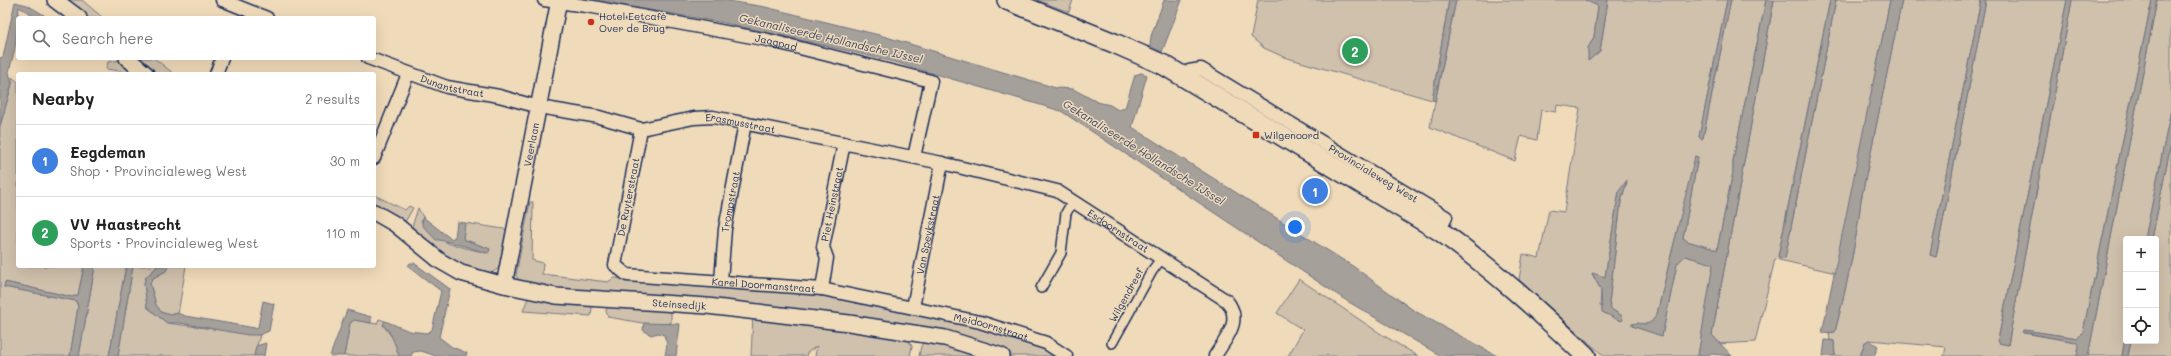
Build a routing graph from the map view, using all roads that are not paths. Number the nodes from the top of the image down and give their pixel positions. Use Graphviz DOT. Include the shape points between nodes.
graph roads {
  1 [pos="55,0"];
  2 [pos="222,0"];
  3 [pos="1007,0"];
  4 [pos="554,1"];
  5 [pos="239,13"];
  6 [pos="76,16"];
  7 [pos="256,16"];
  8 [pos="129,60"];
  9 [pos="221,60"];
  10 [pos="373,60"];
  11 [pos="144,72"];
  12 [pos="217,72"];
  13 [pos="408,74"];
  14 [pos="540,107"];
  15 [pos="745,123"];
  16 [pos="641,129"];
  17 [pos="844,143"];
  18 [pos="376,153"];
  19 [pos="914,157"];
  20 [pos="942,163"];
  21 [pos="1073,201"];
  22 [pos="376,213"];
  23 [pos="1161,259"];
  24 [pos="615,265"];
  25 [pos="721,281"];
  26 [pos="504,285"];
  27 [pos="1041,288"];
  28 [pos="822,289"];
  29 [pos="913,306"];
  30 [pos="1112,343"];
  31 [pos="1002,356"];
  32 [pos="1066,356"];
  33 [pos="1215,356"];
  34 [pos="1586,356"];
  1 -- 6 [label="street"];
  2 -- 5 [label="street"];
  3 -- 34 [label="main road, Provincialeweg West" via="1114,43 1186,77 1440,231 1482,261"];
  4 -- 14 [label="street, Veerlaan"];
  4 -- 19 [label="street, Jaagpad" via="768,40 930,81"];
  5 -- 7 [label="street"];
  8 -- 11 [label="street"];
  9 -- 12 [label="street"];
  10 -- 13 [label="street, Dunantstraat"];
  13 -- 14 [label="street, Dunantstraat" via="447,87"];
  13 -- 18 [label="street"];
  14 -- 16 [label="street, Erasmusstraat" via="599,117"];
  14 -- 26 [label="street, Veerlaan"];
  15 -- 16 [label="street, Erasmusstraat" via="704,117"];
  15 -- 17 [label="street, Erasmusstraat"];
  15 -- 25 [label="street, Trompstraat" via="725,229"];
  16 -- 24 [label="street, De Ruyterstraat"];
  17 -- 19 [label="street, Erasmusstraat"];
  17 -- 28 [label="street, Piet Heinstraat" via="823,247 827,258"];
  19 -- 20 [label="street, Erasmusstraat"];
  20 -- 21 [label="street, Esdoornstraat" via="1056,191"];
  20 -- 29 [label="street, Van Speykstraat"];
  21 -- 23 [label="street, Esdoornstraat"];
  21 -- 27 [label="street" via="1066,213 1061,253"];
  22 -- 26 [label="street, Steinsedijk" via="395,224 440,261 461,273"];
  23 -- 30 [label="street, Wilgendreef"];
  23 -- 33 [label="street, Esdoornstraat" via="1227,301 1233,308 1233,325"];
  24 -- 25 [label="street, Karel Doormanstraat" via="627,275"];
  25 -- 28 [label="street, Karel Doormanstraat"];
  26 -- 31 [label="street, Steinsedijk" via="556,296 707,306 849,323 945,338"];
  28 -- 29 [label="street, Karel Doormanstraat"];
  29 -- 32 [label="street, Meidoornstraat" via="1010,330 1046,343"];
}
